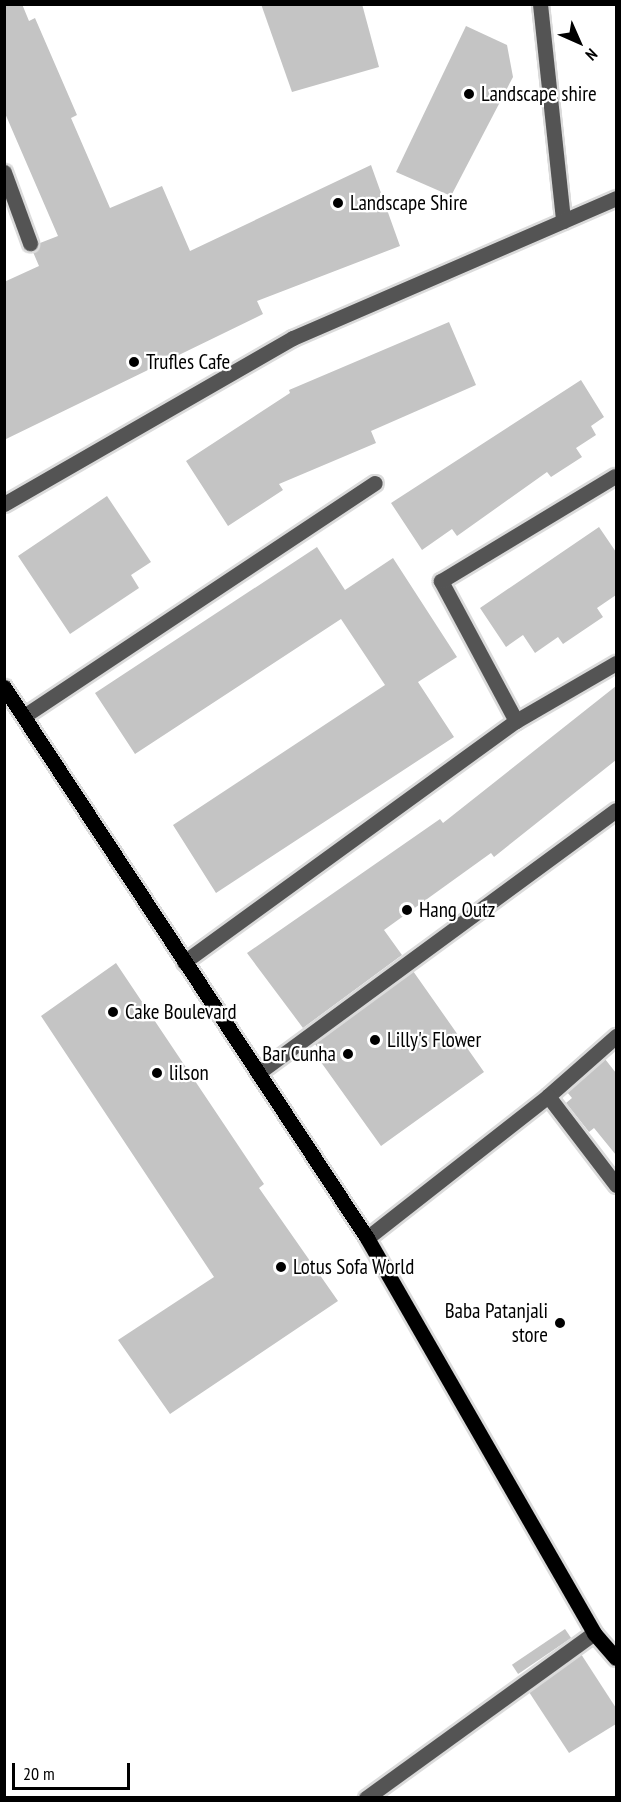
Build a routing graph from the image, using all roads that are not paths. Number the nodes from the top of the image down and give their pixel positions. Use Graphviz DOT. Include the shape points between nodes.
graph roads {
  1 [pos="540,4"];
  2 [pos="4,172"];
  3 [pos="616,198"];
  4 [pos="563,221"];
  5 [pos="30,243"];
  6 [pos="615,476"];
  7 [pos="375,483"];
  8 [pos="4,504"];
  9 [pos="616,663"];
  10 [pos="4,687"];
  11 [pos="24,716"];
  12 [pos="516,721"];
  13 [pos="616,810"];
  14 [pos="184,962"];
  15 [pos="616,1036"];
  16 [pos="258,1073"];
  17 [pos="548,1096"];
  18 [pos="616,1185"];
  19 [pos="367,1238"];
  20 [pos="594,1633"];
  21 [pos="616,1658"];
  22 [pos="366,1797"];
  1 -- 4 [label="street"];
  2 -- 5 [label="street"];
  3 -- 4 [label="street"];
  4 -- 8 [label="street" via="293,338"];
  6 -- 12 [label="street" via="441,581"];
  7 -- 11 [label="street"];
  9 -- 12 [label="street"];
  10 -- 11 [label="main road"];
  11 -- 14 [label="main road"];
  12 -- 14 [label="street"];
  13 -- 16 [label="street"];
  14 -- 16 [label="main road"];
  15 -- 17 [label="street"];
  16 -- 19 [label="main road"];
  17 -- 18 [label="street"];
  17 -- 19 [label="street"];
  19 -- 20 [label="main road"];
  20 -- 21 [label="main road"];
  20 -- 22 [label="street"];
}
